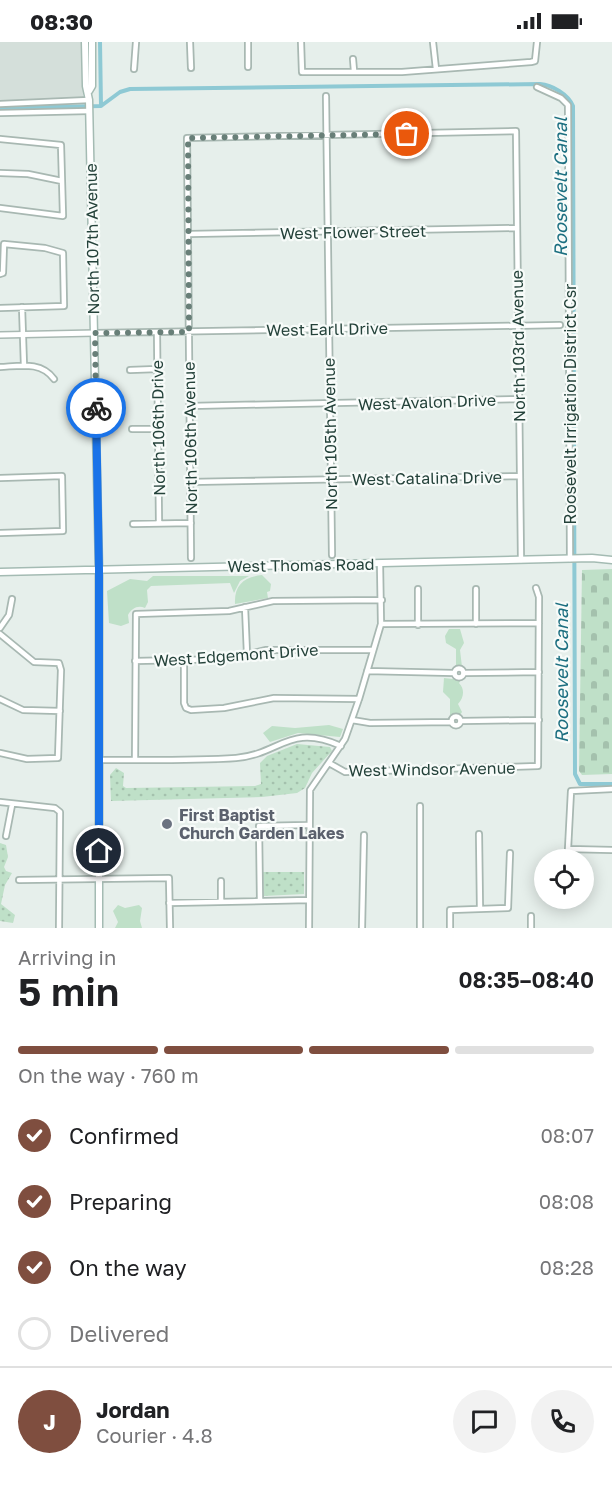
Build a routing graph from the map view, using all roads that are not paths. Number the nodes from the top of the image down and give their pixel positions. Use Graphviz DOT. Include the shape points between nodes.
graph roads {
  1 [pos="85,42"];
  2 [pos="92,42"];
  3 [pos="136,42"];
  4 [pos="190,42"];
  5 [pos="248,42"];
  6 [pos="301,42"];
  7 [pos="433,42"];
  8 [pos="537,42"];
  9 [pos="353,58"];
  10 [pos="248,67"];
  11 [pos="191,68"];
  12 [pos="134,69"];
  13 [pos="436,69"];
  14 [pos="354,71"];
  15 [pos="537,87"];
  16 [pos="89,91"];
  17 [pos="326,96"];
  18 [pos="89,101"];
  19 [pos="0,104"];
  20 [pos="89,111"];
  21 [pos="0,113"];
  22 [pos="327,135"];
  23 [pos="0,139"];
  24 [pos="0,173"];
  25 [pos="62,181"];
  26 [pos="0,208"];
  27 [pos="516,228"];
  28 [pos="328,232"];
  29 [pos="189,234"];
  30 [pos="0,274"];
  31 [pos="0,308"];
  32 [pos="22,308"];
  33 [pos="518,325"];
  34 [pos="560,325"];
  35 [pos="329,329"];
  36 [pos="157,332"];
  37 [pos="189,332"];
  38 [pos="95,333"];
  39 [pos="23,334"];
  40 [pos="0,335"];
  41 [pos="24,366"];
  42 [pos="0,367"];
  43 [pos="157,369"];
  44 [pos="130,370"];
  45 [pos="54,379"];
  46 [pos="519,399"];
  47 [pos="329,405"];
  48 [pos="190,406"];
  49 [pos="132,429"];
  50 [pos="158,429"];
  51 [pos="520,476"];
  52 [pos="0,478"];
  53 [pos="331,479"];
  54 [pos="190,482"];
  55 [pos="159,523"];
  56 [pos="191,523"];
  57 [pos="133,524"];
  58 [pos="0,533"];
  59 [pos="332,555"];
  60 [pos="612,556"];
  61 [pos="191,558"];
  62 [pos="603,558"];
  63 [pos="570,559"];
  64 [pos="521,560"];
  65 [pos="612,560"];
  66 [pos="380,563"];
  67 [pos="99,570"];
  68 [pos="0,572"];
  69 [pos="536,588"];
  70 [pos="417,589"];
  71 [pos="476,589"];
  72 [pos="12,599"];
  73 [pos="382,600"];
  74 [pos="244,607"];
  75 [pos="538,623"];
  76 [pos="381,624"];
  77 [pos="476,624"];
  78 [pos="418,625"];
  79 [pos="0,628"];
  80 [pos="0,634"];
  81 [pos="373,650"];
  82 [pos="247,654"];
  83 [pos="184,660"];
  84 [pos="135,661"];
  85 [pos="367,671"];
  86 [pos="538,672"];
  87 [pos="0,699"];
  88 [pos="359,699"];
  89 [pos="60,711"];
  90 [pos="352,720"];
  91 [pos="539,720"];
  92 [pos="341,746"];
  93 [pos="0,753"];
  94 [pos="99,760"];
  95 [pos="135,760"];
  96 [pos="329,763"];
  97 [pos="612,789"];
  98 [pos="0,802"];
  99 [pos="12,805"];
  100 [pos="420,806"];
  101 [pos="308,825"];
  102 [pos="364,834"];
  103 [pos="479,834"];
  104 [pos="6,836"];
  105 [pos="612,850"];
  106 [pos="510,853"];
  107 [pos="19,880"];
  108 [pos="59,880"];
  109 [pos="98,880"];
  110 [pos="221,881"];
  111 [pos="260,900"];
  112 [pos="309,900"];
  113 [pos="221,901"];
  114 [pos="169,903"];
  115 [pos="480,909"];
  116 [pos="531,916"];
  117 [pos="59,928"];
  118 [pos="99,928"];
  119 [pos="170,928"];
  120 [pos="309,928"];
  121 [pos="362,928"];
  122 [pos="420,928"];
  123 [pos="450,928"];
  124 [pos="531,928"];
  1 -- 16 [label="main road, North 107th Avenue"];
  2 -- 16 [label="main road, North 107th Avenue"];
  3 -- 12 [label="street"];
  4 -- 11 [label="street"];
  5 -- 10 [label="street"];
  6 -- 14 [label="street" via="302,72"];
  7 -- 13 [label="street"];
  8 -- 13 [label="street" via="535,61"];
  9 -- 14 [label="street"];
  13 -- 14 [label="street"];
  15 -- 63 [label="street, Roosevelt Irrigation District Csr" via="568,105"];
  16 -- 18 [label="main road, North 107th Avenue"];
  17 -- 22 [label="street, North 105th Avenue"];
  18 -- 19 [label="street"];
  18 -- 20 [label="main road, North 107th Avenue"];
  20 -- 21 [label="street"];
  20 -- 38 [label="main road, North 107th Avenue"];
  22 -- 27 [label="street, North 103rd Avenue" via="516,131"];
  22 -- 28 [label="street, North 105th Avenue"];
  22 -- 29 [label="street, North 106th Avenue" via="188,138"];
  23 -- 25 [label="street" via="61,145"];
  24 -- 25 [label="street"];
  25 -- 26 [label="street" via="63,216"];
  27 -- 28 [label="street, West Flower Street"];
  27 -- 33 [label="street, North 103rd Avenue"];
  28 -- 29 [label="street, West Flower Street"];
  28 -- 35 [label="street, North 105th Avenue"];
  29 -- 37 [label="street, North 106th Avenue"];
  30 -- 32 [label="street" via="4,244 63,253 64,306"];
  31 -- 32 [label="street"];
  32 -- 39 [label="street"];
  33 -- 34 [label="street, West Earll Drive"];
  33 -- 35 [label="street, West Earll Drive"];
  33 -- 46 [label="street, North 103rd Avenue"];
  35 -- 37 [label="street, West Earll Drive"];
  35 -- 47 [label="street, North 105th Avenue"];
  36 -- 37 [label="street, West Earll Drive"];
  36 -- 38 [label="street, West Earll Drive"];
  36 -- 43 [label="street, North 106th Drive"];
  37 -- 48 [label="street, North 106th Avenue"];
  38 -- 39 [label="street"];
  38 -- 67 [label="main road, North 107th Avenue"];
  39 -- 40 [label="street"];
  39 -- 41 [label="street"];
  41 -- 42 [label="street"];
  41 -- 45 [label="street" via="40,366"];
  43 -- 44 [label="street"];
  43 -- 50 [label="street, North 106th Drive"];
  46 -- 47 [label="street, West Avalon Drive"];
  46 -- 51 [label="street, North 103rd Avenue"];
  47 -- 48 [label="street, West Avalon Drive"];
  47 -- 53 [label="street, North 105th Avenue"];
  48 -- 54 [label="street, North 106th Avenue"];
  49 -- 50 [label="street"];
  50 -- 55 [label="street, North 106th Drive"];
  51 -- 53 [label="street, West Catalina Drive"];
  51 -- 64 [label="street, North 103rd Avenue"];
  52 -- 58 [label="street" via="62,476 63,531"];
  53 -- 54 [label="street, West Catalina Drive"];
  53 -- 59 [label="street, North 105th Avenue"];
  54 -- 56 [label="street, North 106th Avenue"];
  55 -- 56 [label="street"];
  55 -- 57 [label="street"];
  56 -- 61 [label="street, North 106th Avenue"];
  60 -- 62 [label="main road, West Thomas Road"];
  62 -- 63 [label="main road, West Thomas Road"];
  62 -- 65 [label="main road, West Thomas Road"];
  63 -- 64 [label="main road, West Thomas Road"];
  64 -- 66 [label="main road, West Thomas Road"];
  66 -- 67 [label="main road, West Thomas Road"];
  66 -- 73 [label="street"];
  67 -- 68 [label="main road, West Thomas Road"];
  67 -- 94 [label="main road, North 107th Avenue"];
  69 -- 75 [label="street"];
  70 -- 78 [label="street"];
  71 -- 77 [label="street"];
  72 -- 79 [label="street" via="9,615"];
  73 -- 74 [label="street" via="261,602"];
  73 -- 76 [label="street"];
  74 -- 82 [label="street"];
  74 -- 84 [label="street" via="229,611 136,614"];
  75 -- 77 [label="street"];
  75 -- 86 [label="street"];
  76 -- 78 [label="street"];
  76 -- 81 [label="street"];
  77 -- 78 [label="street"];
  80 -- 89 [label="street" via="34,662 59,663"];
  81 -- 82 [label="street, West Edgemont Drive" via="266,650"];
  81 -- 85 [label="street"];
  82 -- 83 [label="street, West Edgemont Drive" via="228,659"];
  83 -- 84 [label="street, West Edgemont Drive"];
  83 -- 88 [label="street" via="186,708 224,708 274,698"];
  84 -- 95 [label="street"];
  85 -- 86 [label="street" via="454,674 459,678 464,673"];
  85 -- 88 [label="street"];
  86 -- 91 [label="street"];
  87 -- 89 [label="street" via="23,710"];
  88 -- 90 [label="street"];
  89 -- 93 [label="street" via="58,758 27,759"];
  90 -- 91 [label="street" via="452,722 457,726 461,721"];
  90 -- 92 [label="street"];
  91 -- 96 [label="street, West Windsor Avenue" via="537,766 345,772"];
  92 -- 95 [label="street, West Windsor Avenue" via="301,737 243,757"];
  92 -- 96 [label="street"];
  94 -- 95 [label="street, West Windsor Avenue"];
  94 -- 109 [label="main road, North 107th Avenue"];
  96 -- 101 [label="street" via="310,790"];
  97 -- 105 [label="street" via="571,791 568,849"];
  98 -- 99 [label="street"];
  99 -- 104 [label="street"];
  99 -- 108 [label="street" via="55,808 60,812"];
  100 -- 122 [label="street"];
  101 -- 111 [label="street" via="259,826"];
  101 -- 112 [label="street"];
  102 -- 121 [label="street"];
  103 -- 115 [label="street"];
  106 -- 115 [label="street" via="508,908"];
  107 -- 108 [label="street"];
  108 -- 109 [label="street"];
  108 -- 117 [label="street"];
  109 -- 114 [label="street" via="169,878"];
  109 -- 118 [label="main road, North 107th Avenue"];
  110 -- 113 [label="street"];
  111 -- 112 [label="street"];
  111 -- 113 [label="street"];
  112 -- 120 [label="street"];
  113 -- 114 [label="street"];
  114 -- 119 [label="street"];
  115 -- 123 [label="street" via="450,910"];
  116 -- 124 [label="street"];
}
